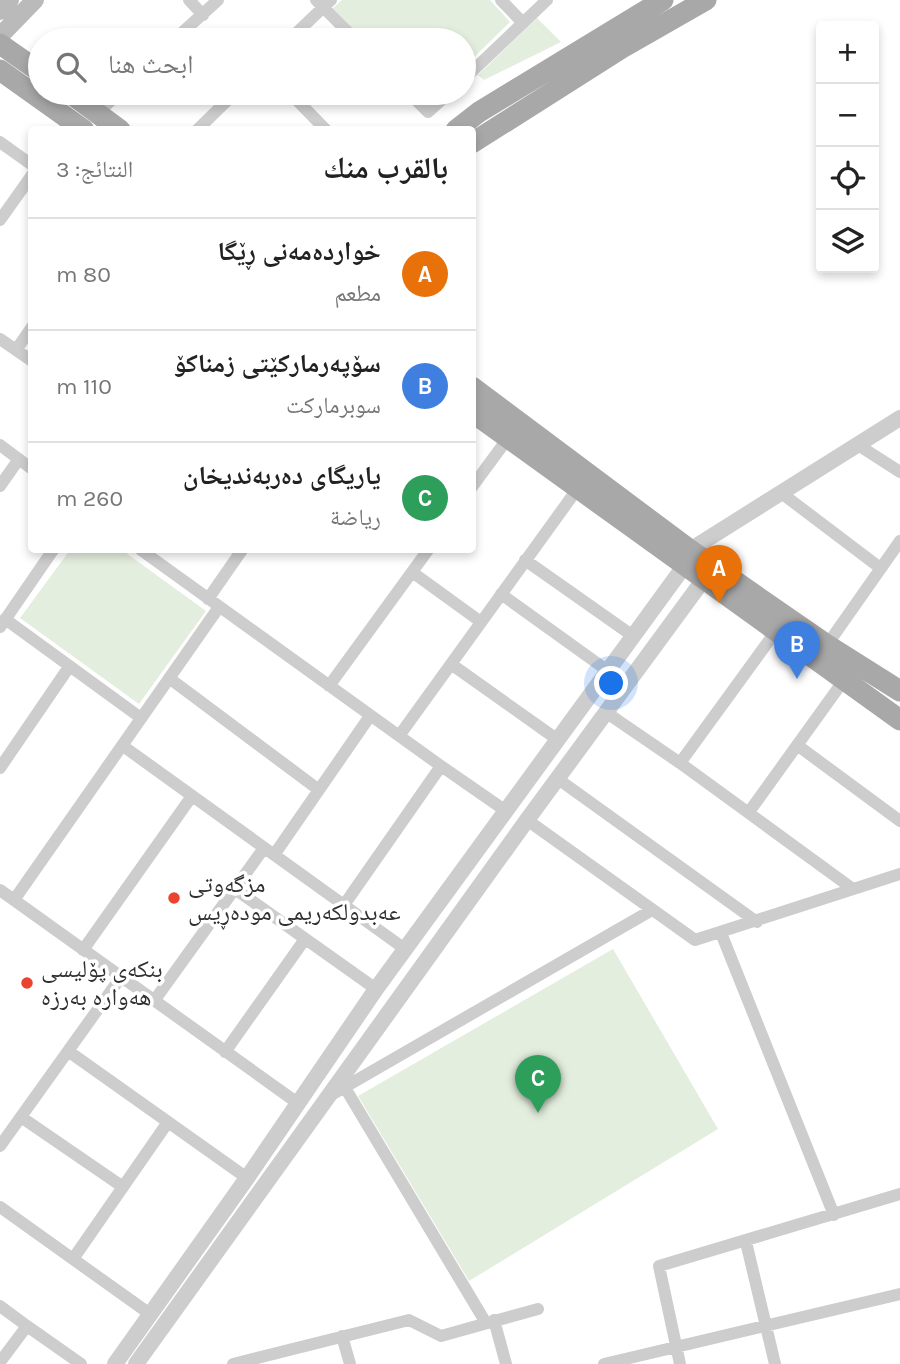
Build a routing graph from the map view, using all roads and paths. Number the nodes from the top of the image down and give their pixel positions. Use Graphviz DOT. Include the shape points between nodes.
graph roads {
  1 [pos="10,0"];
  2 [pos="35,0"];
  3 [pos="189,0"];
  4 [pos="218,0"];
  5 [pos="502,0"];
  6 [pos="547,0"];
  7 [pos="663,0"];
  8 [pos="706,0"];
  9 [pos="323,2"];
  10 [pos="0,11"];
  11 [pos="203,15"];
  12 [pos="523,23"];
  13 [pos="188,28"];
  14 [pos="300,28"];
  15 [pos="346,28"];
  16 [pos="0,36"];
  17 [pos="0,44"];
  18 [pos="28,64"];
  19 [pos="476,68"];
  20 [pos="0,70"];
  21 [pos="28,90"];
  22 [pos="50,105"];
  23 [pos="87,105"];
  24 [pos="106,105"];
  25 [pos="218,105"];
  26 [pos="302,105"];
  27 [pos="421,105"];
  28 [pos="436,105"];
  29 [pos="98,113"];
  30 [pos="79,126"];
  31 [pos="115,126"];
  32 [pos="201,126"];
  33 [pos="322,126"];
  34 [pos="461,126"];
  35 [pos="476,141"];
  36 [pos="0,142"];
  37 [pos="28,162"];
  38 [pos="28,181"];
  39 [pos="0,220"];
  40 [pos="28,333"];
  41 [pos="0,339"];
  42 [pos="16,350"];
  43 [pos="28,358"];
  44 [pos="476,390"];
  45 [pos="476,415"];
  46 [pos="900,418"];
  47 [pos="508,438"];
  48 [pos="0,445"];
  49 [pos="858,445"];
  50 [pos="19,459"];
  51 [pos="28,466"];
  52 [pos="900,472"];
  53 [pos="476,482"];
  54 [pos="0,486"];
  55 [pos="578,488"];
  56 [pos="780,492"];
  57 [pos="900,541"];
  58 [pos="51,553"];
  59 [pos="145,553"];
  60 [pos="240,553"];
  61 [pos="426,553"];
  62 [pos="687,558"];
  63 [pos="525,561"];
  64 [pos="879,567"];
  65 [pos="412,572"];
  66 [pos="704,579"];
  67 [pos="501,594"];
  68 [pos="213,603"];
  69 [pos="481,622"];
  70 [pos="3,623"];
  71 [pos="776,631"];
  72 [pos="633,636"];
  73 [pos="827,645"];
  74 [pos="451,664"];
  75 [pos="69,667"];
  76 [pos="608,671"];
  77 [pos="169,678"];
  78 [pos="844,680"];
  79 [pos="329,686"];
  80 [pos="897,704"];
  81 [pos="607,713"];
  82 [pos="370,716"];
  83 [pos="141,718"];
  84 [pos="399,736"];
  85 [pos="558,740"];
  86 [pos="797,745"];
  87 [pos="122,746"];
  88 [pos="680,763"];
  89 [pos="441,766"];
  90 [pos="0,768"];
  91 [pos="558,779"];
  92 [pos="320,790"];
  93 [pos="192,796"];
  94 [pos="506,810"];
  95 [pos="749,812"];
  96 [pos="527,820"];
  97 [pos="900,821"];
  98 [pos="269,851"];
  99 [pos="900,874"];
  100 [pos="456,880"];
  101 [pos="234,889"];
  102 [pos="853,889"];
  103 [pos="0,890"];
  104 [pos="475,893"];
  105 [pos="14,900"];
  106 [pos="344,905"];
  107 [pos="652,910"];
  108 [pos="757,922"];
  109 [pos="721,933"];
  110 [pos="305,939"];
  111 [pos="405,949"];
  112 [pos="83,950"];
  113 [pos="121,977"];
  114 [pos="376,989"];
  115 [pos="154,1001"];
  116 [pos="68,1051"];
  117 [pos="225,1052"];
  118 [pos="339,1088"];
  119 [pos="299,1104"];
  120 [pos="21,1116"];
  121 [pos="168,1122"];
  122 [pos="0,1146"];
  123 [pos="247,1178"];
  124 [pos="123,1187"];
  125 [pos="900,1194"];
  126 [pos="1,1210"];
  127 [pos="834,1215"];
  128 [pos="746,1242"];
  129 [pos="73,1259"];
  130 [pos="900,1294"];
  131 [pos="0,1306"];
  132 [pos="538,1309"];
  133 [pos="150,1314"];
  134 [pos="490,1321"];
  135 [pos="27,1325"];
  136 [pos="766,1327"];
  137 [pos="342,1336"];
  138 [pos="676,1347"];
  139 [pos="0,1362"];
  140 [pos="81,1364"];
  141 [pos="115,1364"];
  142 [pos="136,1364"];
  143 [pos="233,1364"];
  144 [pos="350,1364"];
  145 [pos="506,1364"];
  146 [pos="604,1364"];
  147 [pos="680,1364"];
  148 [pos="775,1364"];
  1 -- 10 [label="main road"];
  2 -- 16 [label="main road"];
  3 -- 11 [label="street"];
  4 -- 11 [label="street"];
  5 -- 12 [label="street"];
  6 -- 12 [label="street"];
  7 -- 34 [label="main road"];
  8 -- 35 [label="main road"];
  9 -- 14 [label="street"];
  9 -- 15 [label="street"];
  11 -- 13 [label="street"];
  12 -- 19 [label="street"];
  17 -- 18 [label="main road"];
  20 -- 21 [label="main road"];
  22 -- 30 [label="main road"];
  23 -- 29 [label="main road"];
  24 -- 29 [label="street"];
  25 -- 32 [label="street"];
  26 -- 33 [label="street"];
  27 -- 28 [label="street" via="428,112"];
  29 -- 31 [label="main road"];
  36 -- 37 [label="street"];
  38 -- 39 [label="street"];
  40 -- 42 [label="street"];
  41 -- 42 [label="street"];
  42 -- 43 [label="street"];
  44 -- 62 [label="main road"];
  45 -- 47 [label="main road"];
  46 -- 49 [label="street"];
  47 -- 53 [label="street"];
  47 -- 55 [label="main road"];
  48 -- 50 [label="street"];
  49 -- 52 [label="street"];
  49 -- 56 [label="street"];
  50 -- 51 [label="street"];
  50 -- 54 [label="street"];
  55 -- 62 [label="main road"];
  55 -- 63 [label="street"];
  56 -- 62 [label="street"];
  56 -- 64 [label="street"];
  57 -- 64 [label="street"];
  58 -- 70 [label="street"];
  59 -- 68 [label="street"];
  60 -- 68 [label="street"];
  61 -- 65 [label="street"];
  62 -- 66 [label="main road"];
  62 -- 72 [label="street"];
  62 -- 73 [label="main road"];
  63 -- 67 [label="street"];
  63 -- 72 [label="street"];
  64 -- 73 [label="street"];
  65 -- 69 [label="street"];
  65 -- 79 [label="street"];
  66 -- 71 [label="main road"];
  66 -- 81 [label="street"];
  67 -- 69 [label="street"];
  67 -- 76 [label="street"];
  68 -- 77 [label="street"];
  68 -- 79 [label="street"];
  69 -- 74 [label="street"];
  70 -- 75 [label="street"];
  71 -- 78 [label="main road"];
  71 -- 88 [label="street"];
  72 -- 76 [label="street"];
  73 -- 80 [label="main road"];
  74 -- 84 [label="street"];
  74 -- 85 [label="street"];
  75 -- 83 [label="street"];
  75 -- 90 [label="street"];
  76 -- 85 [label="street"];
  77 -- 83 [label="street"];
  77 -- 92 [label="street"];
  78 -- 80 [label="main road"];
  78 -- 86 [label="street"];
  79 -- 82 [label="street"];
  81 -- 88 [label="street"];
  81 -- 91 [label="street"];
  82 -- 84 [label="street"];
  82 -- 92 [label="street"];
  83 -- 87 [label="street"];
  84 -- 89 [label="street"];
  85 -- 94 [label="street"];
  86 -- 95 [label="street"];
  86 -- 97 [label="street"];
  87 -- 93 [label="street"];
  87 -- 105 [label="street"];
  88 -- 95 [label="street"];
  89 -- 94 [label="street"];
  89 -- 106 [label="street"];
  91 -- 96 [label="street"];
  91 -- 108 [label="street"];
  92 -- 98 [label="street"];
  93 -- 98 [label="street"];
  93 -- 112 [label="street"];
  94 -- 100 [label="street"];
  95 -- 102 [label="street"];
  96 -- 104 [label="street"];
  96 -- 107 [label="street"];
  98 -- 101 [label="street"];
  98 -- 106 [label="street"];
  99 -- 102 [label="street"];
  100 -- 104 [label="street"];
  100 -- 111 [label="street"];
  101 -- 110 [label="street"];
  101 -- 115 [label="street"];
  102 -- 108 [label="street"];
  103 -- 105 [label="street"];
  104 -- 118 [label="street"];
  105 -- 112 [label="street"];
  106 -- 111 [label="street"];
  107 -- 109 [label="street" via="695,940"];
  107 -- 118 [label="street"];
  108 -- 109 [label="street"];
  109 -- 127 [label="street"];
  110 -- 114 [label="street"];
  110 -- 117 [label="street"];
  111 -- 114 [label="street"];
  112 -- 113 [label="street"];
  113 -- 115 [label="street"];
  113 -- 116 [label="street"];
  114 -- 119 [label="street"];
  115 -- 117 [label="street"];
  116 -- 120 [label="street"];
  116 -- 121 [label="street"];
  117 -- 119 [label="street"];
  118 -- 134 [label="street"];
  118 -- 142 [label="street"];
  119 -- 123 [label="street"];
  120 -- 122 [label="street"];
  120 -- 124 [label="street"];
  121 -- 123 [label="street"];
  121 -- 124 [label="street"];
  123 -- 133 [label="street"];
  124 -- 129 [label="street"];
  125 -- 127 [label="street"];
  126 -- 129 [label="street"];
  127 -- 128 [label="street"];
  128 -- 136 [label="street"];
  128 -- 138 [label="street" via="659,1266"];
  129 -- 133 [label="street"];
  130 -- 136 [label="street"];
  131 -- 135 [label="street"];
  132 -- 134 [label="street"];
  133 -- 141 [label="street"];
  134 -- 137 [label="street" via="441,1336 409,1320"];
  134 -- 145 [label="street"];
  135 -- 139 [label="street"];
  135 -- 140 [label="street"];
  136 -- 138 [label="street"];
  136 -- 148 [label="street"];
  137 -- 143 [label="street"];
  137 -- 144 [label="street"];
  138 -- 146 [label="street"];
  138 -- 147 [label="street"];
}
